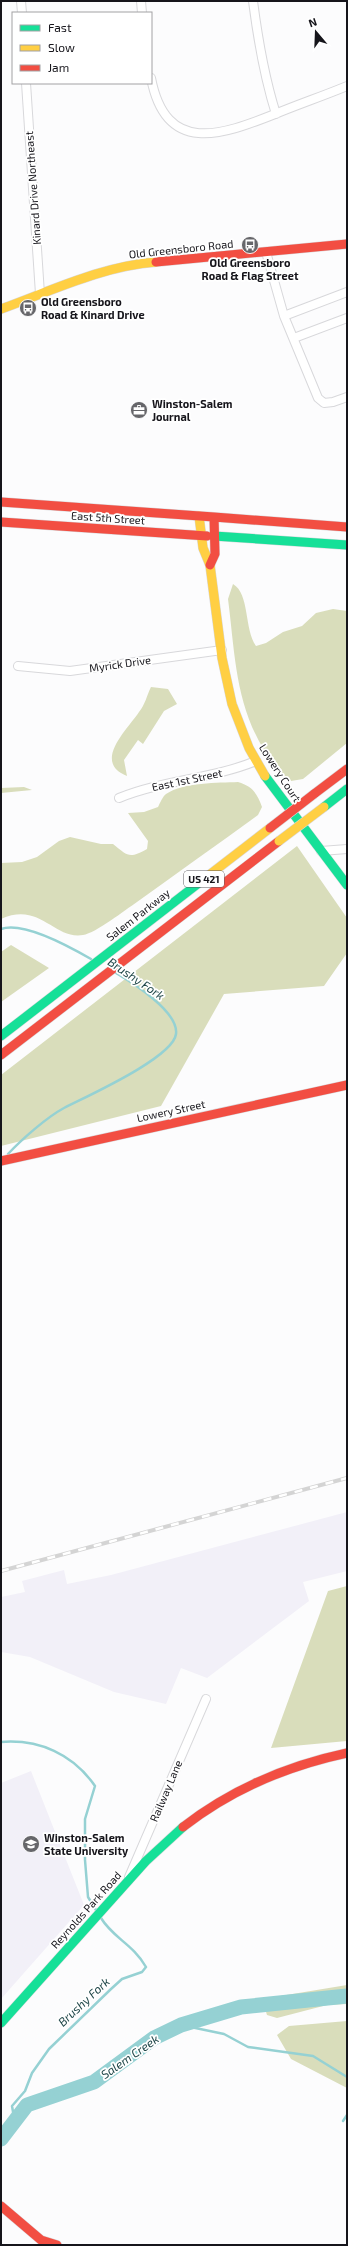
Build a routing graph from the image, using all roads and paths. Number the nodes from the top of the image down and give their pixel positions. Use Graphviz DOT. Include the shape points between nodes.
graph roads {
  1 [pos="22,1"];
  2 [pos="140,1"];
  3 [pos="253,1"];
  4 [pos="22,12"];
  5 [pos="142,12"];
  6 [pos="26,84"];
  7 [pos="152,84"];
  8 [pos="347,86"];
  9 [pos="276,114"];
  10 [pos="347,244"];
  11 [pos="266,252"];
  12 [pos="347,292"];
  13 [pos="40,294"];
  14 [pos="1,309"];
  15 [pos="284,316"];
  16 [pos="347,318"];
  17 [pos="294,338"];
  18 [pos="347,397"];
  19 [pos="1,502"];
  20 [pos="199,516"];
  21 [pos="214,518"];
  22 [pos="1,522"];
  23 [pos="347,527"];
  24 [pos="214,536"];
  25 [pos="200,537"];
  26 [pos="347,545"];
  27 [pos="210,565"];
  28 [pos="222,650"];
  29 [pos="18,666"];
  30 [pos="256,761"];
  31 [pos="347,769"];
  32 [pos="347,789"];
  33 [pos="119,798"];
  34 [pos="347,848"];
  35 [pos="321,850"];
  36 [pos="347,885"];
  37 [pos="1,1036"];
  38 [pos="1,1055"];
  39 [pos="347,1085"];
  40 [pos="1,1161"];
  41 [pos="206,1699"];
  42 [pos="347,1753"];
  43 [pos="126,1883"];
  44 [pos="1,2023"];
  45 [pos="1,2206"];
  46 [pos="42,2243"];
  47 [pos="57,2245"];
  1 -- 4 [label="street"];
  2 -- 5 [label="street"];
  3 -- 9 [label="street" via="259,53"];
  6 -- 13 [label="street, Kinard Drive Northeast"];
  7 -- 9 [label="street" via="154,97 169,119 182,128 202,135 243,127"];
  8 -- 9 [label="street"];
  10 -- 11 [label="main road, Old Greensboro Road"];
  11 -- 13 [label="main road, Old Greensboro Road" via="140,264 93,275"];
  11 -- 15 [label="street"];
  12 -- 15 [label="street"];
  13 -- 14 [label="main road, Old Greensboro Road"];
  15 -- 17 [label="street"];
  16 -- 17 [label="street"];
  17 -- 18 [label="street" via="318,398 324,403"];
  19 -- 20 [label="main road, East 5th Street"];
  20 -- 21 [label="main road, East 5th Street"];
  20 -- 25 [label="main road, Lowery Court"];
  21 -- 23 [label="main road, East 5th Street"];
  21 -- 24 [label="main road, Lowery Court"];
  22 -- 25 [label="main road, East 5th Street"];
  24 -- 25 [label="main road, East 5th Street"];
  24 -- 26 [label="main road, East 5th Street"];
  24 -- 27 [label="main road, Lowery Court" via="215,554"];
  25 -- 27 [label="main road, Lowery Court" via="204,555"];
  27 -- 28 [label="main road, Lowery Court"];
  28 -- 29 [label="street, Myrick Drive" via="70,671"];
  28 -- 30 [label="main road, Lowery Court" via="232,702 242,732"];
  30 -- 33 [label="street, East 1st Street" via="228,771 149,788"];
  30 -- 35 [label="main road, Lowery Court" via="273,788"];
  31 -- 37 [label="main road, Salem Parkway / US 421, bridge"];
  32 -- 38 [label="main road, US 421, bridge"];
  34 -- 35 [label="street"];
  35 -- 36 [label="main road, Lowery Court"];
  39 -- 40 [label="main road, Lowery Street"];
  41 -- 43 [label="street, Railway Lane"];
  42 -- 43 [label="main road, Reynolds Park Road" via="280,1770 216,1803 176,1832"];
  43 -- 44 [label="main road, Reynolds Park Road"];
  45 -- 46 [label="main road"];
  46 -- 47 [label="main road"];
}
